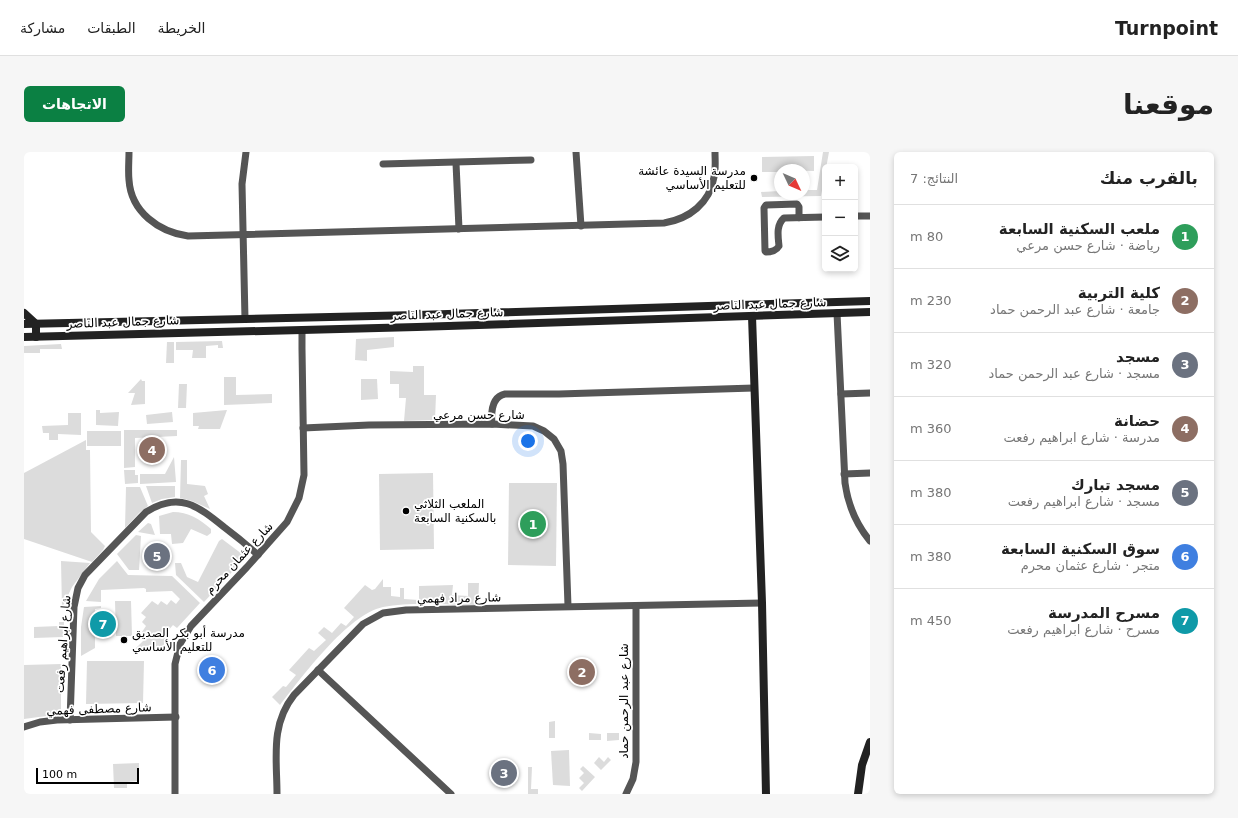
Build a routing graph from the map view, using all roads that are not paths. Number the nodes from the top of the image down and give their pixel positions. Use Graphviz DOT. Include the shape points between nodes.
graph roads {
  1 [pos="130,152"];
  2 [pos="246,152"];
  3 [pos="576,152"];
  4 [pos="715,152"];
  5 [pos="531,160"];
  6 [pos="456,163"];
  7 [pos="383,164"];
  8 [pos="858,216"];
  9 [pos="870,216"];
  10 [pos="822,217"];
  11 [pos="800,218"];
  12 [pos="581,226"];
  13 [pos="458,229"];
  14 [pos="243,234"];
  15 [pos="870,301"];
  16 [pos="870,312"];
  17 [pos="24,313"];
  18 [pos="837,313"];
  19 [pos="417,315"];
  20 [pos="752,316"];
  21 [pos="245,319"];
  22 [pos="24,324"];
  23 [pos="36,324"];
  24 [pos="417,327"];
  25 [pos="302,330"];
  26 [pos="24,337"];
  27 [pos="36,337"];
  28 [pos="754,388"];
  29 [pos="870,393"];
  30 [pos="841,394"];
  31 [pos="492,424"];
  32 [pos="303,428"];
  33 [pos="870,473"];
  34 [pos="844,474"];
  35 [pos="870,541"];
  36 [pos="258,555"];
  37 [pos="762,603"];
  38 [pos="568,606"];
  39 [pos="636,606"];
  40 [pos="318,670"];
  41 [pos="176,717"];
  42 [pos="70,720"];
  43 [pos="24,727"];
  44 [pos="870,742"];
  45 [pos="175,794"];
  46 [pos="277,794"];
  47 [pos="451,794"];
  48 [pos="626,794"];
  49 [pos="766,794"];
  50 [pos="858,794"];
  1 -- 14 [label="street" via="130,188 136,203 152,222 180,235"];
  2 -- 14 [label="street" via="242,184"];
  3 -- 12 [label="street"];
  4 -- 12 [label="street" via="714,177 709,193 700,206 680,220 664,223"];
  5 -- 6 [label="street"];
  6 -- 7 [label="street"];
  6 -- 13 [label="street"];
  8 -- 9 [label="street"];
  10 -- 11 [label="street"];
  11 -- 11 [label="street" via="784,218 778,227 778,248 772,252 765,251 766,205 797,204"];
  12 -- 13 [label="street"];
  13 -- 14 [label="street"];
  14 -- 21 [label="street"];
  15 -- 19 [label="main road, شارع جمال عبد الناصر"];
  16 -- 18 [label="main road, شارع جمال عبد الناصر"];
  17 -- 23 [label="main road"];
  18 -- 20 [label="main road, شارع جمال عبد الناصر"];
  18 -- 30 [label="street"];
  19 -- 21 [label="main road, شارع جمال عبد الناصر"];
  19 -- 24 [label="main road"];
  20 -- 24 [label="main road, شارع جمال عبد الناصر"];
  20 -- 28 [label="main road"];
  21 -- 23 [label="main road, شارع جمال عبد الناصر"];
  22 -- 23 [label="main road, شارع جمال عبد الناصر"];
  23 -- 27 [label="main road"];
  24 -- 25 [label="main road, شارع جمال عبد الناصر"];
  25 -- 27 [label="main road, شارع جمال عبد الناصر"];
  25 -- 32 [label="street, شارع عثمان محرم"];
  26 -- 27 [label="main road, شارع جمال عبد الناصر"];
  28 -- 31 [label="street" via="505,394 499,396 493,405"];
  28 -- 37 [label="main road"];
  29 -- 30 [label="street"];
  30 -- 34 [label="street"];
  31 -- 32 [label="street, شارع حسن مرعي"];
  31 -- 38 [label="street, شارع حسن مرعي" via="533,426 554,439 561,451"];
  32 -- 36 [label="street, شارع عثمان محرم" via="304,474 299,498 287,522"];
  33 -- 34 [label="street"];
  34 -- 35 [label="street" via="846,493 854,515"];
  36 -- 41 [label="street, شارع عثمان محرم" via="191,626 183,638 175,664"];
  36 -- 42 [label="street, شارع ابراهيم رفعت" via="205,511 194,505 181,502 166,503 146,512 85,575 78,588 74,607"];
  37 -- 39 [label="street, شارع مراد فهمي"];
  37 -- 49 [label="main road"];
  38 -- 39 [label="street, شارع مراد فهمي"];
  38 -- 40 [label="street, شارع مراد فهمي" via="391,612 376,616 363,624"];
  39 -- 48 [label="street, شارع عبد الرحمن حماد" via="636,762 633,779"];
  40 -- 46 [label="street, شارع مراد فهمي" via="290,701 278,724"];
  40 -- 47 [label="street"];
  41 -- 42 [label="street, شارع مصطفى فهمي"];
  41 -- 45 [label="street, شارع عثمان محرم"];
  42 -- 43 [label="street, شارع مصطفى فهمي"];
  44 -- 50 [label="main road" via="862,765"];
}
